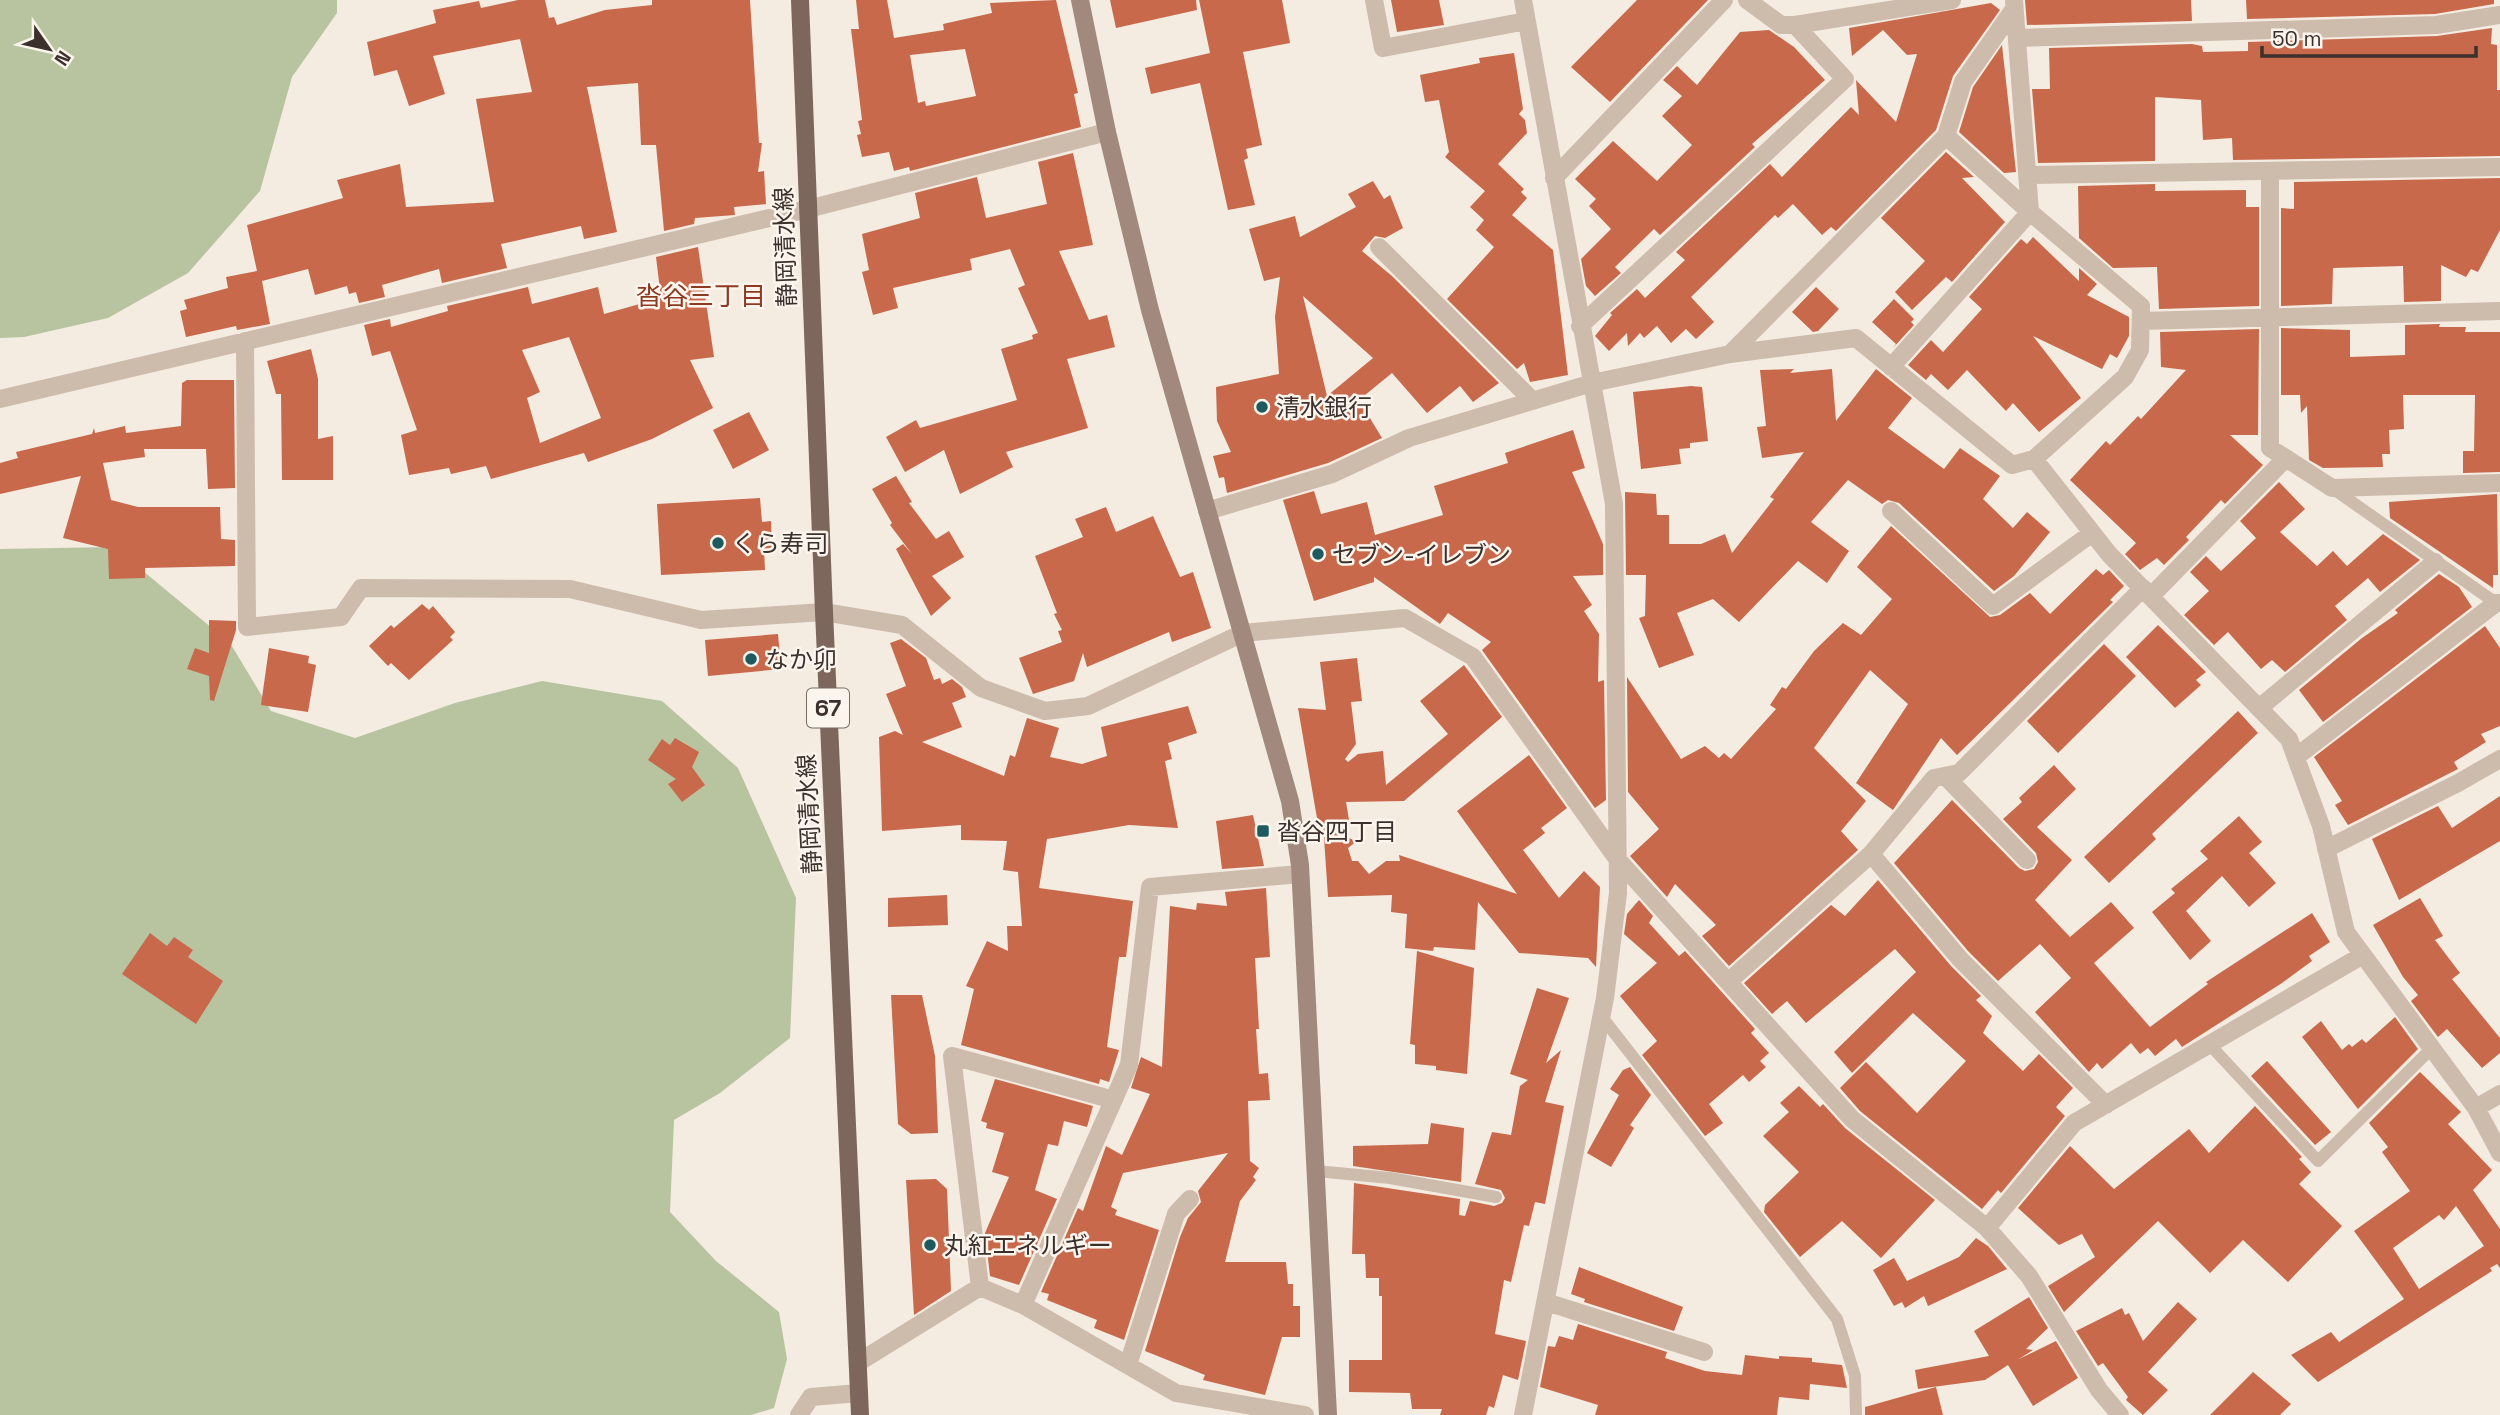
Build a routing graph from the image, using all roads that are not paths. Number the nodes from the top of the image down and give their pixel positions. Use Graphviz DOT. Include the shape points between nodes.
graph roads {
  1 [pos="800,0"];
  2 [pos="1080,0"];
  3 [pos="1374,0"];
  4 [pos="1522,0"];
  5 [pos="1724,0"];
  6 [pos="1747,0"];
  7 [pos="1952,0"];
  8 [pos="2014,5"];
  9 [pos="2500,15"];
  10 [pos="1526,21"];
  11 [pos="1796,25"];
  12 [pos="2017,38"];
  13 [pos="1107,132"];
  14 [pos="1947,136"];
  15 [pos="2500,167"];
  16 [pos="2270,171"];
  17 [pos="2027,175"];
  18 [pos="1554,178"];
  19 [pos="808,209"];
  20 [pos="2030,212"];
  21 [pos="1379,247"];
  22 [pos="2500,311"];
  23 [pos="2270,317"];
  24 [pos="2141,321"];
  25 [pos="1580,326"];
  26 [pos="245,341"];
  27 [pos="1731,354"];
  28 [pos="1891,367"];
  29 [pos="1592,383"];
  30 [pos="0,399"];
  31 [pos="1533,401"];
  32 [pos="2034,459"];
  33 [pos="2285,459"];
  34 [pos="2500,483"];
  35 [pos="2332,488"];
  36 [pos="1207,511"];
  37 [pos="1891,511"];
  38 [pos="2092,533"];
  39 [pos="2435,562"];
  40 [pos="2147,592"];
  41 [pos="2498,603"];
  42 [pos="824,612"];
  43 [pos="1243,633"];
  44 [pos="2259,708"];
  45 [pos="2296,757"];
  46 [pos="2500,759"];
  47 [pos="1945,776"];
  48 [pos="2326,849"];
  49 [pos="1871,854"];
  50 [pos="1618,860"];
  51 [pos="2026,860"];
  52 [pos="1300,874"];
  53 [pos="2363,955"];
  54 [pos="1728,982"];
  55 [pos="1602,1017"];
  56 [pos="2210,1045"];
  57 [pos="2432,1048"];
  58 [pos="2500,1094"];
  59 [pos="1114,1100"];
  60 [pos="2106,1105"];
  61 [pos="2476,1108"];
  62 [pos="2500,1153"];
  63 [pos="1316,1171"];
  64 [pos="1496,1197"];
  65 [pos="1190,1199"];
  66 [pos="1987,1228"];
  67 [pos="980,1287"];
  68 [pos="1546,1302"];
  69 [pos="1023,1305"];
  70 [pos="1704,1352"];
  71 [pos="859,1362"];
  72 [pos="1128,1365"];
  73 [pos="859,1393"];
  74 [pos="2117,1414"];
  75 [pos="799,1415"];
  76 [pos="860,1415"];
  77 [pos="1305,1415"];
  78 [pos="1328,1415"];
  79 [pos="1523,1415"];
  80 [pos="1856,1415"];
  1 -- 19 [label="main road, 静岡清水線 / 67"];
  2 -- 13 [label="street"];
  3 -- 10 [label="street" via="1383,48"];
  4 -- 10 [label="street"];
  5 -- 18 [label="street"];
  6 -- 11 [label="street" via="1782,25"];
  7 -- 11 [label="street"];
  8 -- 12 [label="street"];
  8 -- 14 [label="street" via="1964,82"];
  9 -- 12 [label="street" via="2436,25"];
  10 -- 18 [label="street"];
  11 -- 25 [label="street" via="1845,79"];
  12 -- 17 [label="street"];
  13 -- 19 [label="street"];
  13 -- 36 [label="street" via="1150,310"];
  14 -- 20 [label="street"];
  14 -- 27 [label="street"];
  15 -- 16 [label="street"];
  16 -- 17 [label="street"];
  16 -- 23 [label="street"];
  17 -- 20 [label="street"];
  18 -- 25 [label="street"];
  19 -- 26 [label="street"];
  19 -- 42 [label="main road, 静岡清水線 / 67"];
  20 -- 24 [label="street" via="2141,306"];
  20 -- 28 [label="street"];
  21 -- 31 [label="street"];
  22 -- 23 [label="street"];
  23 -- 24 [label="street"];
  23 -- 33 [label="street" via="2270,448"];
  24 -- 32 [label="street" via="2140,350 2125,377"];
  25 -- 29 [label="street"];
  26 -- 30 [label="street"];
  26 -- 42 [label="street" via="247,627 341,617 361,588 570,589 701,620"];
  27 -- 28 [label="street" via="1856,338"];
  27 -- 29 [label="street"];
  28 -- 32 [label="street" via="2012,465"];
  29 -- 31 [label="street"];
  29 -- 50 [label="street" via="1614,504"];
  31 -- 36 [label="street" via="1409,438 1332,474"];
  32 -- 38 [label="street"];
  33 -- 35 [label="street"];
  33 -- 40 [label="street"];
  34 -- 35 [label="street"];
  35 -- 39 [label="lane"];
  36 -- 43 [label="street"];
  37 -- 38 [label="street" via="1993,606"];
  38 -- 40 [label="street"];
  39 -- 41 [label="lane"];
  39 -- 44 [label="street"];
  40 -- 44 [label="street"];
  40 -- 47 [label="street" via="1959,773"];
  41 -- 45 [label="street"];
  42 -- 43 [label="street" via="902,625 981,688 1045,711 1088,706"];
  42 -- 71 [label="main road, 静岡清水線 / 67"];
  43 -- 50 [label="street" via="1405,618 1473,657"];
  43 -- 52 [label="street" via="1290,800"];
  44 -- 45 [label="street" via="2289,739"];
  45 -- 48 [label="street"];
  46 -- 48 [label="street"];
  47 -- 49 [label="street" via="1934,778"];
  47 -- 51 [label="street"];
  48 -- 53 [label="street" via="2346,932"];
  49 -- 54 [label="street"];
  49 -- 60 [label="street" via="1960,959"];
  50 -- 54 [label="street"];
  50 -- 55 [label="street"];
  52 -- 59 [label="street" via="1150,887 1129,1065"];
  52 -- 63 [label="street"];
  53 -- 56 [label="street"];
  53 -- 57 [label="street"];
  54 -- 66 [label="street" via="1852,1119"];
  55 -- 68 [label="street"];
  55 -- 80 [label="lane" via="1837,1319 1855,1376"];
  56 -- 57 [label="lane" via="2318,1161"];
  56 -- 60 [label="street"];
  57 -- 61 [label="street"];
  58 -- 61 [label="street"];
  59 -- 67 [label="street" via="953,1056"];
  59 -- 69 [label="street"];
  60 -- 66 [label="street" via="2074,1123"];
  61 -- 62 [label="street"];
  63 -- 64 [label="lane" via="1390,1178"];
  63 -- 78 [label="street"];
  65 -- 72 [label="street" via="1176,1213"];
  66 -- 74 [label="street" via="2029,1276"];
  67 -- 69 [label="street"];
  67 -- 71 [label="street"];
  68 -- 70 [label="street"];
  68 -- 79 [label="street"];
  69 -- 72 [label="street"];
  71 -- 73 [label="main road, 静岡清水線 / 67"];
  72 -- 77 [label="street" via="1176,1393"];
  73 -- 75 [label="street" via="811,1397"];
  73 -- 76 [label="main road, 静岡清水線 / 67"];
}
